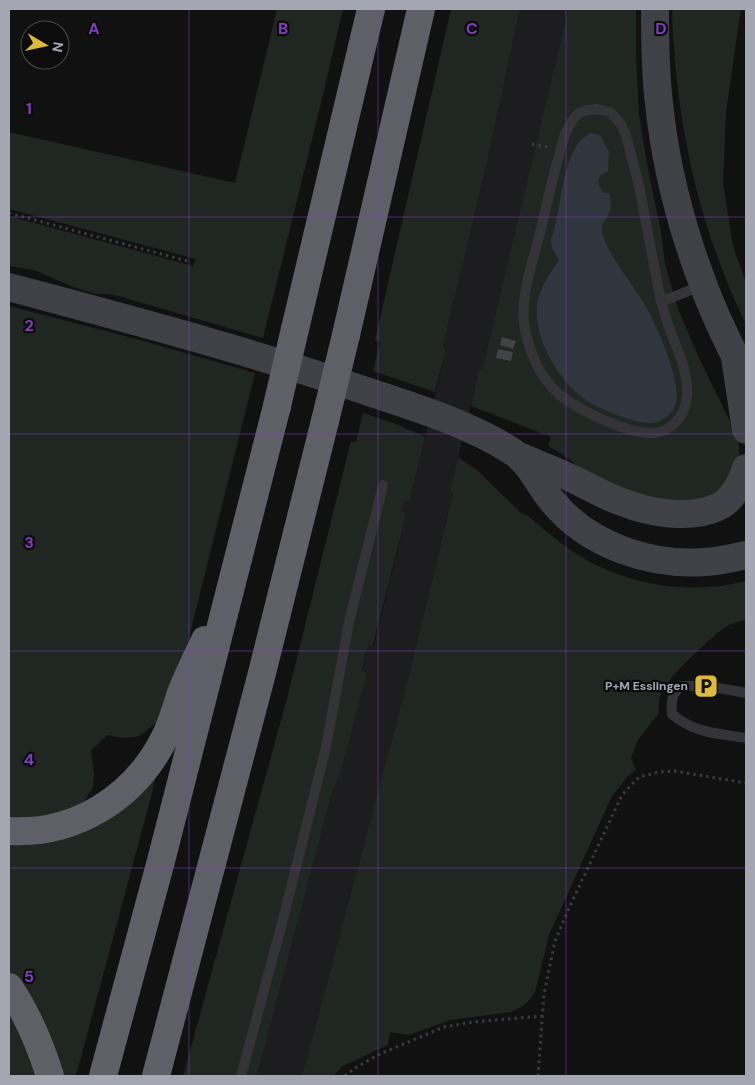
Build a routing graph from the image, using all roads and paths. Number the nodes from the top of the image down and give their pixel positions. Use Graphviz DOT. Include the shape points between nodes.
graph roads {
  1 [pos="371,9"];
  2 [pos="421,9"];
  3 [pos="655,9"];
  4 [pos="9,213"];
  5 [pos="191,262"];
  6 [pos="704,285"];
  7 [pos="9,286"];
  8 [pos="662,302"];
  9 [pos="741,367"];
  10 [pos="746,430"];
  11 [pos="520,457"];
  12 [pos="746,468"];
  13 [pos="383,485"];
  14 [pos="746,496"];
  15 [pos="719,507"];
  16 [pos="746,555"];
  17 [pos="235,572"];
  18 [pos="746,693"];
  19 [pos="746,738"];
  20 [pos="746,783"];
  21 [pos="9,831"];
  22 [pos="9,987"];
  23 [pos="542,1016"];
  24 [pos="50,1076"];
  25 [pos="103,1076"];
  26 [pos="156,1076"];
  27 [pos="241,1076"];
  28 [pos="345,1076"];
  29 [pos="538,1076"];
  1 -- 17 [label="highway, bridge"];
  2 -- 26 [label="highway, bridge" via="346,335 260,683"];
  3 -- 6 [label="main road" via="661,123 680,209"];
  4 -- 5 [label="path"];
  6 -- 8 [label="lane"];
  6 -- 9 [label="main road"];
  7 -- 11 [label="main road" via="313,373 450,421"];
  8 -- 8 [label="lane" via="626,136 610,112 597,109 583,111 573,119 565,134 524,305 527,337 543,375 570,403 606,421 648,433 669,428 684,410 687,386"];
  9 -- 10 [label="main road"];
  11 -- 15 [label="main road" via="620,502 646,510 678,514"];
  11 -- 16 [label="main road" via="566,516 612,546 647,557 683,562 708,562"];
  12 -- 15 [label="main road" via="737,488"];
  13 -- 27 [label="lane" via="353,603 326,747"];
  14 -- 15 [label="main road"];
  17 -- 21 [label="highway" via="186,680 166,735 136,780 111,802 84,818 42,830"];
  17 -- 25 [label="highway"];
  18 -- 19 [label="lane" via="708,686 682,686 671,702 672,714 690,727"];
  20 -- 23 [label="path" via="682,772 659,772 639,778 622,795 554,941"];
  22 -- 24 [label="highway" via="32,1027"];
  23 -- 28 [label="path" via="444,1027 386,1051"];
  23 -- 29 [label="path"];
}
